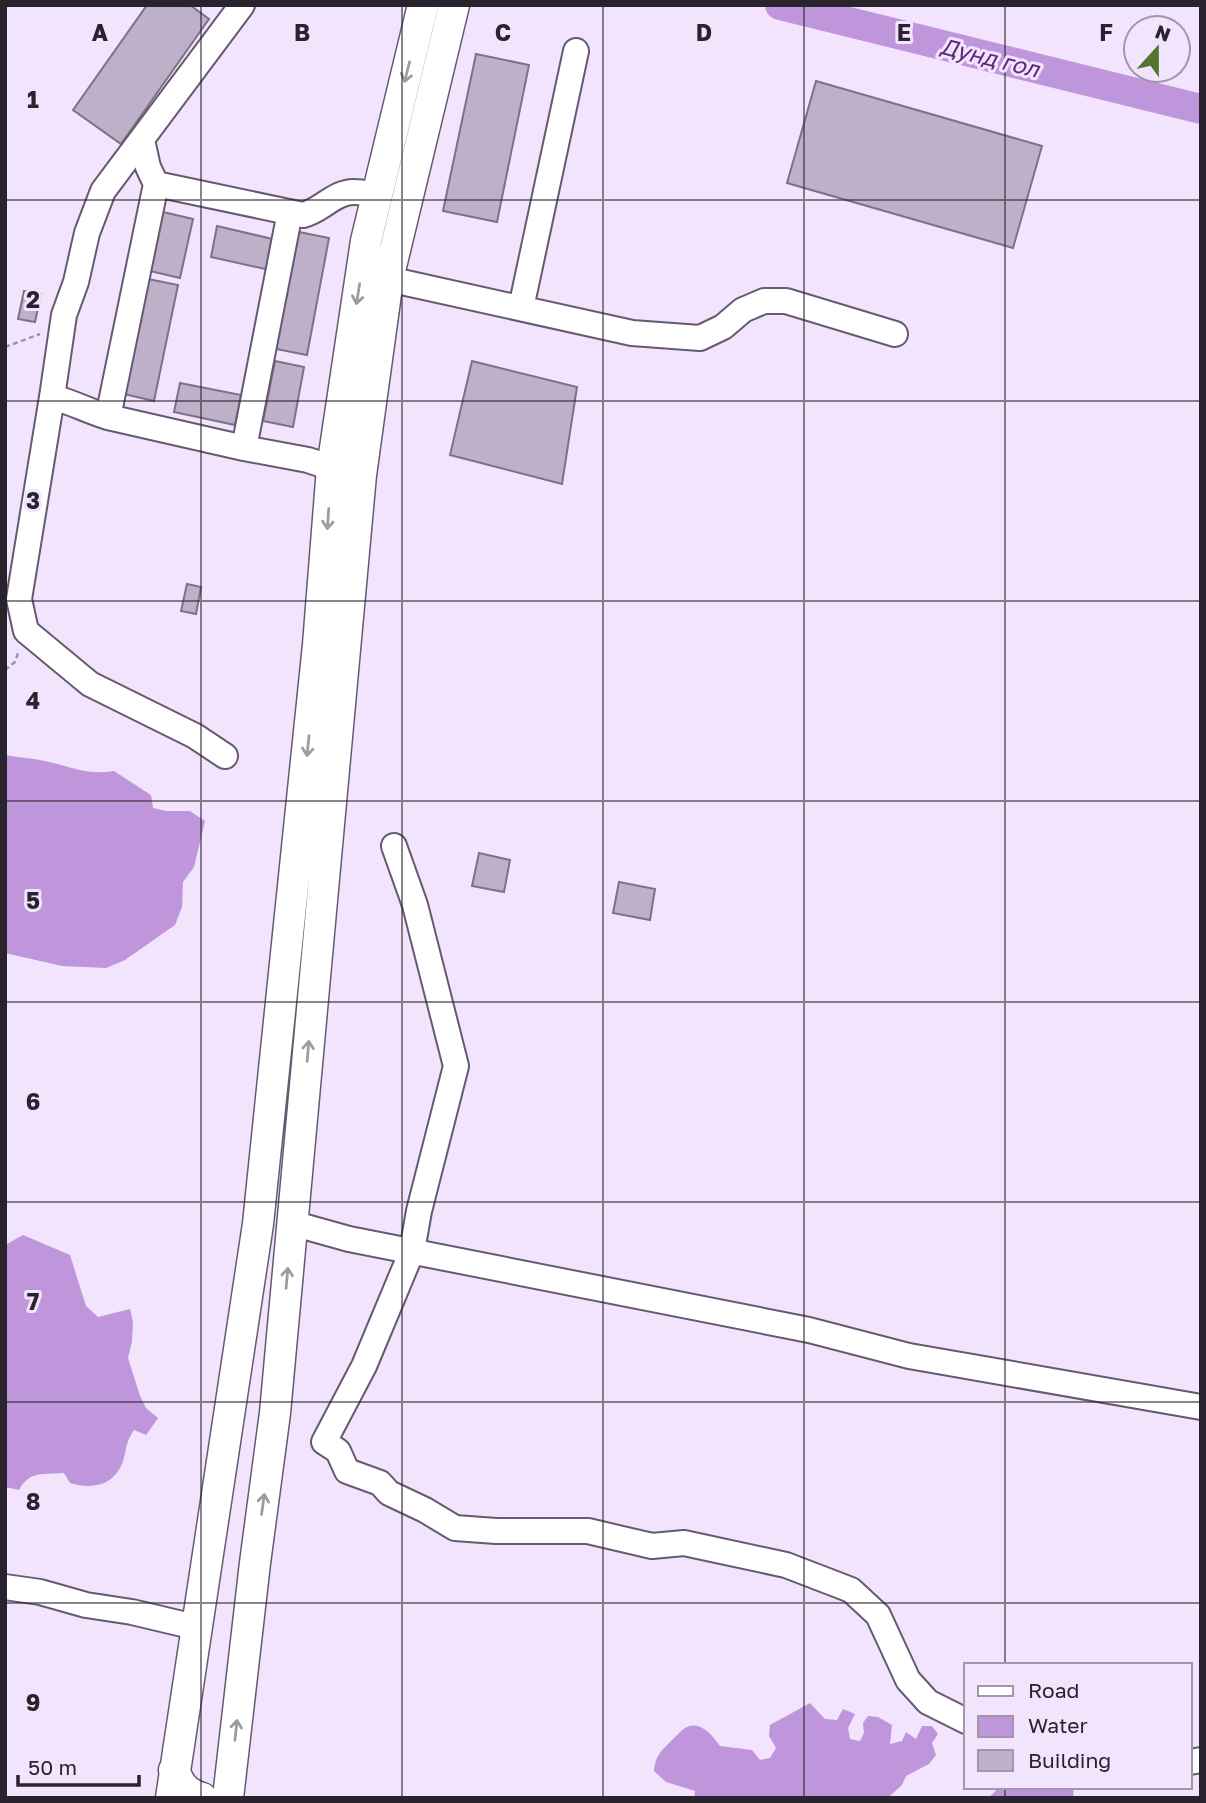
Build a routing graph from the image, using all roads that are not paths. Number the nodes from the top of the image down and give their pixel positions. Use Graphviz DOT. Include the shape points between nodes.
graph roads {
  1 [pos="242,5"];
  2 [pos="423,5"];
  3 [pos="454,5"];
  4 [pos="576,51"];
  5 [pos="142,140"];
  6 [pos="156,184"];
  7 [pos="377,196"];
  8 [pos="290,212"];
  9 [pos="388,279"];
  10 [pos="521,308"];
  11 [pos="895,334"];
  12 [pos="52,397"];
  13 [pos="108,417"];
  14 [pos="244,448"];
  15 [pos="332,468"];
  16 [pos="225,757"];
  17 [pos="394,846"];
  18 [pos="306,1227"];
  19 [pos="412,1251"];
  20 [pos="1201,1407"];
  21 [pos="5,1587"];
  22 [pos="195,1627"];
  23 [pos="964,1720"];
  24 [pos="172,1784"];
  25 [pos="229,1788"];
  26 [pos="203,1798"];
  1 -- 5 [label="street"];
  2 -- 7 [label="main road, one-way"];
  3 -- 9 [label="main road"];
  4 -- 10 [label="street"];
  5 -- 6 [label="street"];
  5 -- 12 [label="street" via="103,191 87,233 64,315"];
  6 -- 8 [label="street"];
  6 -- 13 [label="street"];
  7 -- 8 [label="street" via="352,191 313,213"];
  7 -- 15 [label="main road, one-way" via="366,241"];
  8 -- 14 [label="street"];
  9 -- 10 [label="street"];
  25 -- 9 [label="main road, one-way" via="275,1413 361,475"];
  10 -- 11 [label="street" via="632,334 700,338 743,310 764,301 786,301"];
  12 -- 13 [label="street"];
  12 -- 16 [label="street" via="19,599 26,631 90,684 195,736"];
  13 -- 14 [label="street"];
  14 -- 15 [label="street"];
  15 -- 22 [label="main road, one-way" via="258,1224"];
  17 -- 19 [label="street" via="415,905 456,1066"];
  18 -- 19 [label="street"];
  19 -- 20 [label="street" via="809,1330 909,1356"];
  19 -- 23 [label="street" via="364,1366 324,1442 338,1451 347,1471 380,1483 389,1493 455,1528 588,1531 652,1546 684,1543 786,1565 851,1590 878,1615 908,1680 928,1702"];
  21 -- 22 [label="street"];
  22 -- 24 [label="main road"];
  24 -- 26 [label="main road"];
  25 -- 26 [label="main road"];
}
